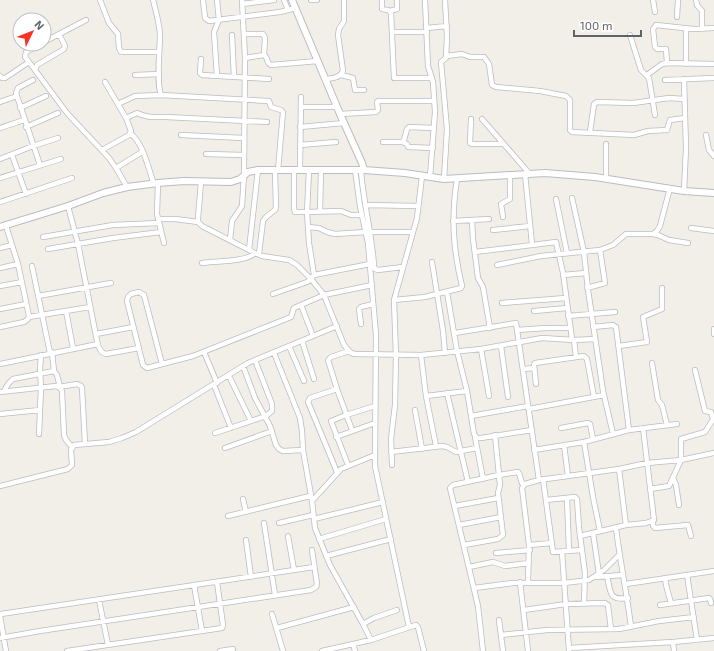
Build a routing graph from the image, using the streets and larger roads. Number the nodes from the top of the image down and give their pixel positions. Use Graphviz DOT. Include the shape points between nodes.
graph roads {
  1 [pos="100,0"];
  2 [pos="153,0"];
  3 [pos="203,0"];
  4 [pos="217,0"];
  5 [pos="274,0"];
  6 [pos="284,0"];
  7 [pos="292,0"];
  8 [pos="311,0"];
  9 [pos="317,0"];
  10 [pos="344,0"];
  11 [pos="382,0"];
  12 [pos="397,0"];
  13 [pos="425,0"];
  14 [pos="445,0"];
  15 [pos="652,0"];
  16 [pos="678,0"];
  17 [pos="696,0"];
  18 [pos="242,2"];
  19 [pos="296,8"];
  20 [pos="288,10"];
  21 [pos="390,11"];
  22 [pos="655,12"];
  23 [pos="243,17"];
  24 [pos="678,17"];
  25 [pos="86,20"];
  26 [pos="219,20"];
  27 [pos="447,26"];
  28 [pos="714,28"];
  29 [pos="686,29"];
  30 [pos="702,29"];
  31 [pos="427,30"];
  32 [pos="392,32"];
  33 [pos="58,34"];
  34 [pos="244,34"];
  35 [pos="232,35"];
  36 [pos="630,35"];
  37 [pos="52,37"];
  38 [pos="26,52"];
  39 [pos="159,52"];
  40 [pos="264,55"];
  41 [pos="446,56"];
  42 [pos="245,58"];
  43 [pos="201,59"];
  44 [pos="318,61"];
  45 [pos="28,62"];
  46 [pos="667,63"];
  47 [pos="686,64"];
  48 [pos="714,64"];
  49 [pos="35,70"];
  50 [pos="135,74"];
  51 [pos="159,74"];
  52 [pos="647,75"];
  53 [pos="0,76"];
  54 [pos="217,76"];
  55 [pos="341,76"];
  56 [pos="234,77"];
  57 [pos="244,77"];
  58 [pos="432,78"];
  59 [pos="714,78"];
  60 [pos="269,79"];
  61 [pos="326,79"];
  62 [pos="684,79"];
  63 [pos="33,80"];
  64 [pos="665,80"];
  65 [pos="105,82"];
  66 [pos="364,90"];
  67 [pos="17,96"];
  68 [pos="46,96"];
  69 [pos="161,96"];
  70 [pos="301,97"];
  71 [pos="244,99"];
  72 [pos="684,99"];
  73 [pos="653,100"];
  74 [pos="434,101"];
  75 [pos="0,102"];
  76 [pos="118,104"];
  77 [pos="301,107"];
  78 [pos="337,107"];
  79 [pos="20,108"];
  80 [pos="58,113"];
  81 [pos="340,114"];
  82 [pos="655,115"];
  83 [pos="126,118"];
  84 [pos="470,118"];
  85 [pos="685,118"];
  86 [pos="482,119"];
  87 [pos="24,120"];
  88 [pos="244,122"];
  89 [pos="267,122"];
  90 [pos="344,123"];
  91 [pos="26,127"];
  92 [pos="300,127"];
  93 [pos="0,128"];
  94 [pos="434,128"];
  95 [pos="590,132"];
  96 [pos="130,133"];
  97 [pos="706,135"];
  98 [pos="181,136"];
  99 [pos="58,138"];
  100 [pos="243,138"];
  101 [pos="336,142"];
  102 [pos="383,142"];
  103 [pos="402,142"];
  104 [pos="503,144"];
  105 [pos="606,144"];
  106 [pos="300,145"];
  107 [pos="33,146"];
  108 [pos="433,148"];
  109 [pos="102,150"];
  110 [pos="142,152"];
  111 [pos="206,154"];
  112 [pos="12,155"];
  113 [pos="244,155"];
  114 [pos="714,156"];
  115 [pos="0,159"];
  116 [pos="61,159"];
  117 [pos="40,165"];
  118 [pos="116,168"];
  119 [pos="258,170"];
  120 [pos="277,170"];
  121 [pos="297,170"];
  122 [pos="308,170"];
  123 [pos="321,170"];
  124 [pos="360,170"];
  125 [pos="18,172"];
  126 [pos="527,174"];
  127 [pos="244,175"];
  128 [pos="510,175"];
  129 [pos="422,176"];
  130 [pos="430,177"];
  131 [pos="0,178"];
  132 [pos="72,178"];
  133 [pos="444,179"];
  134 [pos="457,179"];
  135 [pos="606,179"];
  136 [pos="201,182"];
  137 [pos="156,183"];
  138 [pos="127,187"];
  139 [pos="670,188"];
  140 [pos="684,190"];
  141 [pos="714,193"];
  142 [pos="26,194"];
  143 [pos="572,198"];
  144 [pos="556,199"];
  145 [pos="0,202"];
  146 [pos="68,206"];
  147 [pos="365,206"];
  148 [pos="418,206"];
  149 [pos="307,212"];
  150 [pos="320,212"];
  151 [pos="362,215"];
  152 [pos="503,218"];
  153 [pos="489,219"];
  154 [pos="472,220"];
  155 [pos="158,221"];
  156 [pos="453,221"];
  157 [pos="198,222"];
  158 [pos="530,226"];
  159 [pos="3,227"];
  160 [pos="308,227"];
  161 [pos="691,228"];
  162 [pos="494,230"];
  163 [pos="74,231"];
  164 [pos="714,231"];
  165 [pos="161,232"];
  166 [pos="368,232"];
  167 [pos="413,232"];
  168 [pos="653,234"];
  169 [pos="42,237"];
  170 [pos="230,240"];
  171 [pos="164,243"];
  172 [pos="688,243"];
  173 [pos="78,244"];
  174 [pos="532,244"];
  175 [pos="12,245"];
  176 [pos="0,248"];
  177 [pos="48,249"];
  178 [pos="249,250"];
  179 [pos="600,250"];
  180 [pos="475,252"];
  181 [pos="584,252"];
  182 [pos="567,253"];
  183 [pos="257,254"];
  184 [pos="559,254"];
  185 [pos="432,262"];
  186 [pos="202,263"];
  187 [pos="18,264"];
  188 [pos="370,264"];
  189 [pos="497,265"];
  190 [pos="32,266"];
  191 [pos="403,266"];
  192 [pos="0,268"];
  193 [pos="586,273"];
  194 [pos="564,275"];
  195 [pos="312,277"];
  196 [pos="22,282"];
  197 [pos="111,283"];
  198 [pos="372,284"];
  199 [pos="0,286"];
  200 [pos="86,288"];
  201 [pos="588,288"];
  202 [pos="662,288"];
  203 [pos="447,292"];
  204 [pos="273,294"];
  205 [pos="324,295"];
  206 [pos="437,295"];
  207 [pos="38,296"];
  208 [pos="566,298"];
  209 [pos="394,300"];
  210 [pos="502,303"];
  211 [pos="26,304"];
  212 [pos="373,304"];
  213 [pos="301,305"];
  214 [pos="90,307"];
  215 [pos="567,308"];
  216 [pos="0,309"];
  217 [pos="66,311"];
  218 [pos="534,311"];
  219 [pos="615,312"];
  220 [pos="591,314"];
  221 [pos="41,315"];
  222 [pos="568,316"];
  223 [pos="29,317"];
  224 [pos="361,324"];
  225 [pos="337,326"];
  226 [pos="0,327"];
  227 [pos="133,327"];
  228 [pos="490,328"];
  229 [pos="570,328"];
  230 [pos="594,328"];
  231 [pos="714,329"];
  232 [pos="518,330"];
  233 [pos="455,333"];
  234 [pos="96,334"];
  235 [pos="714,334"];
  236 [pos="313,336"];
  237 [pos="595,339"];
  238 [pos="573,340"];
  239 [pos="302,341"];
  240 [pos="519,342"];
  241 [pos="98,344"];
  242 [pos="289,346"];
  243 [pos="501,346"];
  244 [pos="619,346"];
  245 [pos="73,348"];
  246 [pos="139,348"];
  247 [pos="481,349"];
  248 [pos="349,351"];
  249 [pos="204,352"];
  250 [pos="457,352"];
  251 [pos="51,353"];
  252 [pos="274,353"];
  253 [pos="445,353"];
  254 [pos="41,355"];
  255 [pos="380,355"];
  256 [pos="421,355"];
  257 [pos="396,356"];
  258 [pos="576,357"];
  259 [pos="254,360"];
  260 [pos="652,363"];
  261 [pos="0,364"];
  262 [pos="162,364"];
  263 [pos="243,366"];
  264 [pos="534,368"];
  265 [pos="523,369"];
  266 [pos="695,370"];
  267 [pos="54,371"];
  268 [pos="40,375"];
  269 [pos="229,376"];
  270 [pos="314,379"];
  271 [pos="304,381"];
  272 [pos="216,384"];
  273 [pos="536,384"];
  274 [pos="60,387"];
  275 [pos="41,388"];
  276 [pos="336,388"];
  277 [pos="2,391"];
  278 [pos="467,391"];
  279 [pos="447,394"];
  280 [pos="604,395"];
  281 [pos="426,396"];
  282 [pos="489,396"];
  283 [pos="508,397"];
  284 [pos="594,397"];
  285 [pos="375,406"];
  286 [pos="528,408"];
  287 [pos="40,410"];
  288 [pos="415,410"];
  289 [pos="0,414"];
  290 [pos="346,414"];
  291 [pos="266,416"];
  292 [pos="471,416"];
  293 [pos="714,418"];
  294 [pos="251,421"];
  295 [pos="375,423"];
  296 [pos="677,424"];
  297 [pos="667,425"];
  298 [pos="232,428"];
  299 [pos="561,428"];
  300 [pos="643,428"];
  301 [pos="352,430"];
  302 [pos="532,430"];
  303 [pos="629,430"];
  304 [pos="272,431"];
  305 [pos="39,434"];
  306 [pos="215,434"];
  307 [pos="613,434"];
  308 [pos="495,435"];
  309 [pos="336,437"];
  310 [pos="475,437"];
  311 [pos="593,439"];
  312 [pos="584,442"];
  313 [pos="86,444"];
  314 [pos="564,445"];
  315 [pos="436,446"];
  316 [pos="72,447"];
  317 [pos="225,448"];
  318 [pos="477,448"];
  319 [pos="422,449"];
  320 [pos="303,450"];
  321 [pos="534,450"];
  322 [pos="391,452"];
  323 [pos="461,452"];
  324 [pos="714,453"];
  325 [pos="374,455"];
  326 [pos="682,460"];
  327 [pos="647,463"];
  328 [pos="348,465"];
  329 [pos="392,465"];
  330 [pos="619,469"];
  331 [pos="337,472"];
  332 [pos="589,472"];
  333 [pos="499,475"];
  334 [pos="568,476"];
  335 [pos="673,478"];
  336 [pos="483,479"];
  337 [pos="541,480"];
  338 [pos="468,482"];
  339 [pos="523,485"];
  340 [pos="0,486"];
  341 [pos="650,489"];
  342 [pos="311,498"];
  343 [pos="498,498"];
  344 [pos="567,498"];
  345 [pos="243,499"];
  346 [pos="546,500"];
  347 [pos="383,502"];
  348 [pos="455,506"];
  349 [pos="679,506"];
  350 [pos="246,512"];
  351 [pos="228,516"];
  352 [pos="313,517"];
  353 [pos="501,517"];
  354 [pos="386,519"];
  355 [pos="653,521"];
  356 [pos="280,522"];
  357 [pos="264,523"];
  358 [pos="460,525"];
  359 [pos="626,525"];
  360 [pos="616,528"];
  361 [pos="600,531"];
  362 [pos="593,533"];
  363 [pos="288,536"];
  364 [pos="580,536"];
  365 [pos="691,536"];
  366 [pos="319,539"];
  367 [pos="391,539"];
  368 [pos="246,540"];
  369 [pos="552,543"];
  370 [pos="464,545"];
  371 [pos="530,548"];
  372 [pos="312,550"];
  373 [pos="582,550"];
  374 [pos="569,551"];
  375 [pos="562,552"];
  376 [pos="496,553"];
  377 [pos="619,555"];
  378 [pos="326,556"];
  379 [pos="529,563"];
  380 [pos="314,567"];
  381 [pos="469,567"];
  382 [pos="294,570"];
  383 [pos="714,571"];
  384 [pos="272,573"];
  385 [pos="599,574"];
  386 [pos="623,575"];
  387 [pos="687,575"];
  388 [pos="607,576"];
  389 [pos="251,577"];
  390 [pos="595,577"];
  391 [pos="665,578"];
  392 [pos="585,581"];
  393 [pos="217,582"];
  394 [pos="520,582"];
  395 [pos="528,582"];
  396 [pos="564,583"];
  397 [pos="626,584"];
  398 [pos="194,585"];
  399 [pos="474,588"];
  400 [pos="276,595"];
  401 [pos="628,598"];
  402 [pos="99,600"];
  403 [pos="692,601"];
  404 [pos="584,603"];
  405 [pos="671,603"];
  406 [pos="711,603"];
  407 [pos="220,604"];
  408 [pos="566,604"];
  409 [pos="660,605"];
  410 [pos="198,607"];
  411 [pos="354,607"];
  412 [pos="397,610"];
  413 [pos="524,610"];
  414 [pos="272,614"];
  415 [pos="694,617"];
  416 [pos="499,620"];
  417 [pos="103,621"];
  418 [pos="364,624"];
  419 [pos="412,626"];
  420 [pos="631,627"];
  421 [pos="276,628"];
  422 [pos="611,629"];
  423 [pos="567,630"];
  424 [pos="202,631"];
  425 [pos="526,632"];
  426 [pos="501,635"];
  427 [pos="2,638"];
  428 [pos="714,638"];
  429 [pos="371,640"];
  430 [pos="697,640"];
  431 [pos="673,642"];
  432 [pos="353,644"];
  433 [pos="108,645"];
  434 [pos="233,649"];
  435 [pos="569,650"];
  436 [pos="6,651"];
  437 [pos="67,651"];
  438 [pos="220,651"];
  439 [pos="283,651"];
  440 [pos="322,651"];
  441 [pos="355,651"];
  442 [pos="424,651"];
  443 [pos="483,651"];
  444 [pos="503,651"];
  445 [pos="528,651"];
  446 [pos="674,651"];
  1 -- 39 [label="street" via="108,23 118,34 121,52"];
  2 -- 39 [label="street" via="159,29"];
  3 -- 26 [label="street" via="205,18 209,21"];
  4 -- 26 [label="street"];
  5 -- 18 [label="street"];
  6 -- 20 [label="street"];
  7 -- 19 [label="street"];
  8 -- 9 [label="street"];
  10 -- 55 [label="street" via="344,21 338,35 343,71"];
  11 -- 21 [label="street" via="382,9"];
  12 -- 21 [label="street" via="397,9"];
  13 -- 31 [label="street"];
  14 -- 27 [label="street"];
  15 -- 22 [label="street"];
  16 -- 24 [label="street"];
  17 -- 30 [label="street" via="702,11"];
  18 -- 23 [label="street"];
  19 -- 20 [label="street"];
  19 -- 44 [label="street"];
  20 -- 23 [label="street"];
  21 -- 32 [label="street"];
  23 -- 26 [label="street"];
  23 -- 34 [label="street"];
  25 -- 33 [label="street"];
  26 -- 54 [label="street" via="214,32"];
  27 -- 31 [label="street"];
  27 -- 41 [label="street"];
  28 -- 30 [label="street"];
  29 -- 30 [label="street"];
  29 -- 46 [label="street" via="658,25 654,27 655,47 666,49"];
  29 -- 47 [label="street"];
  31 -- 32 [label="street"];
  31 -- 58 [label="street" via="428,66"];
  32 -- 58 [label="street" via="394,78"];
  33 -- 37 [label="street"];
  33 -- 49 [label="street" via="65,46 64,49 37,65"];
  34 -- 40 [label="street" via="263,34"];
  34 -- 42 [label="street"];
  35 -- 56 [label="street"];
  36 -- 52 [label="street" via="641,70"];
  38 -- 45 [label="street"];
  39 -- 51 [label="street"];
  40 -- 42 [label="street"];
  40 -- 44 [label="street" via="271,65"];
  41 -- 95 [label="street" via="462,54 484,57 489,64 492,85 496,87 566,96 570,100 571,131"];
  41 -- 133 [label="street" via="441,62 447,129"];
  42 -- 57 [label="street"];
  43 -- 54 [label="street" via="201,74"];
  44 -- 61 [label="street"];
  45 -- 49 [label="street"];
  45 -- 53 [label="street" via="5,78"];
  46 -- 47 [label="street"];
  46 -- 52 [label="street"];
  47 -- 48 [label="street"];
  49 -- 109 [label="street" via="67,113"];
  50 -- 51 [label="street"];
  51 -- 69 [label="street"];
  52 -- 73 [label="street"];
  54 -- 56 [label="street"];
  55 -- 61 [label="street"];
  55 -- 66 [label="street" via="354,78 355,90"];
  56 -- 57 [label="street"];
  57 -- 60 [label="street"];
  57 -- 71 [label="street"];
  58 -- 74 [label="street"];
  59 -- 62 [label="street"];
  61 -- 78 [label="street"];
  62 -- 64 [label="street"];
  62 -- 72 [label="street"];
  63 -- 67 [label="street" via="18,88"];
  65 -- 76 [label="street"];
  67 -- 75 [label="street"];
  67 -- 79 [label="street"];
  68 -- 79 [label="street"];
  69 -- 71 [label="street"];
  69 -- 76 [label="street" via="135,96"];
  70 -- 77 [label="street"];
  71 -- 88 [label="street"];
  71 -- 120 [label="street" via="268,101 271,107 282,111"];
  72 -- 73 [label="street"];
  72 -- 85 [label="street"];
  73 -- 82 [label="street"];
  73 -- 95 [label="street" via="627,103 597,102 594,104"];
  74 -- 81 [label="street" via="378,101 376,112"];
  74 -- 94 [label="street"];
  76 -- 83 [label="street"];
  77 -- 78 [label="street"];
  77 -- 92 [label="street"];
  78 -- 81 [label="street"];
  79 -- 87 [label="street"];
  80 -- 91 [label="street"];
  81 -- 90 [label="street"];
  83 -- 88 [label="street" via="137,113 150,118"];
  83 -- 96 [label="street"];
  84 -- 104 [label="street" via="470,143"];
  85 -- 95 [label="street" via="670,120 666,130 634,135"];
  85 -- 140 [label="street"];
  86 -- 104 [label="street"];
  87 -- 91 [label="street"];
  87 -- 93 [label="street"];
  88 -- 89 [label="street"];
  88 -- 100 [label="street"];
  90 -- 92 [label="street"];
  90 -- 124 [label="street" via="362,163"];
  91 -- 107 [label="street"];
  92 -- 106 [label="street"];
  94 -- 103 [label="street" via="408,128"];
  94 -- 108 [label="street"];
  96 -- 109 [label="street"];
  96 -- 110 [label="street" via="138,141"];
  97 -- 114 [label="street" via="709,150"];
  98 -- 100 [label="street"];
  99 -- 107 [label="street"];
  100 -- 113 [label="street"];
  101 -- 106 [label="street"];
  102 -- 103 [label="street"];
  103 -- 108 [label="street" via="408,147"];
  104 -- 126 [label="street"];
  105 -- 135 [label="street"];
  106 -- 121 [label="street"];
  107 -- 112 [label="street"];
  107 -- 117 [label="street"];
  108 -- 130 [label="street"];
  109 -- 118 [label="street"];
  110 -- 118 [label="street"];
  110 -- 137 [label="street"];
  111 -- 113 [label="street"];
  112 -- 115 [label="street"];
  112 -- 125 [label="street"];
  113 -- 127 [label="street"];
  116 -- 117 [label="street"];
  117 -- 125 [label="street"];
  118 -- 138 [label="street"];
  119 -- 120 [label="street"];
  119 -- 127 [label="street"];
  119 -- 178 [label="street"];
  120 -- 121 [label="street"];
  120 -- 183 [label="street" via="276,207 263,221"];
  121 -- 122 [label="street"];
  121 -- 149 [label="street" via="294,209 295,212"];
  122 -- 123 [label="street"];
  122 -- 149 [label="street"];
  123 -- 124 [label="street"];
  123 -- 150 [label="street"];
  124 -- 129 [label="street"];
  124 -- 147 [label="street"];
  124 -- 151 [label="street"];
  125 -- 131 [label="street"];
  125 -- 142 [label="street"];
  126 -- 128 [label="street"];
  126 -- 135 [label="street" via="570,174"];
  126 -- 158 [label="street"];
  127 -- 136 [label="street" via="231,182"];
  127 -- 170 [label="street" via="242,206 232,221"];
  128 -- 134 [label="street"];
  128 -- 152 [label="street" via="510,199 501,204"];
  129 -- 130 [label="street"];
  129 -- 148 [label="street"];
  130 -- 133 [label="street"];
  132 -- 142 [label="street"];
  133 -- 134 [label="street"];
  134 -- 156 [label="street"];
  135 -- 139 [label="street"];
  136 -- 137 [label="street"];
  136 -- 157 [label="street"];
  137 -- 138 [label="street"];
  137 -- 155 [label="street"];
  138 -- 146 [label="street"];
  139 -- 140 [label="street"];
  139 -- 168 [label="street" via="660,226"];
  140 -- 141 [label="street"];
  142 -- 145 [label="street"];
  143 -- 181 [label="street"];
  144 -- 182 [label="street"];
  146 -- 159 [label="street"];
  146 -- 163 [label="street"];
  147 -- 148 [label="street"];
  147 -- 166 [label="street"];
  148 -- 167 [label="street"];
  149 -- 150 [label="street"];
  149 -- 160 [label="street"];
  150 -- 151 [label="street" via="341,211 351,215"];
  151 -- 166 [label="street"];
  153 -- 154 [label="street"];
  154 -- 156 [label="street"];
  154 -- 180 [label="street"];
  155 -- 157 [label="street" via="175,219"];
  155 -- 163 [label="street"];
  155 -- 165 [label="street"];
  156 -- 203 [label="street" via="455,258 462,286"];
  157 -- 170 [label="street"];
  158 -- 162 [label="street"];
  158 -- 174 [label="street"];
  159 -- 175 [label="street"];
  160 -- 166 [label="street" via="336,234"];
  160 -- 195 [label="street"];
  161 -- 164 [label="street"];
  163 -- 169 [label="street"];
  163 -- 173 [label="street"];
  165 -- 171 [label="street"];
  165 -- 173 [label="street"];
  166 -- 167 [label="street"];
  166 -- 188 [label="street"];
  166 -- 191 [label="street" via="375,269"];
  167 -- 191 [label="street"];
  168 -- 172 [label="street"];
  168 -- 179 [label="street" via="626,234 613,245"];
  170 -- 178 [label="street"];
  173 -- 177 [label="street"];
  173 -- 200 [label="street"];
  174 -- 180 [label="street"];
  174 -- 184 [label="street" via="555,241"];
  175 -- 176 [label="street"];
  175 -- 187 [label="street"];
  178 -- 183 [label="street"];
  179 -- 181 [label="street"];
  179 -- 201 [label="street" via="605,283"];
  180 -- 228 [label="street" via="478,278 483,287"];
  181 -- 182 [label="street"];
  181 -- 193 [label="street"];
  182 -- 184 [label="street"];
  183 -- 186 [label="street"];
  183 -- 195 [label="street" via="289,260"];
  184 -- 189 [label="street"];
  184 -- 194 [label="street"];
  185 -- 206 [label="street"];
  187 -- 192 [label="street"];
  187 -- 196 [label="street"];
  188 -- 195 [label="street"];
  188 -- 198 [label="street"];
  190 -- 207 [label="street"];
  191 -- 209 [label="street"];
  193 -- 194 [label="street"];
  193 -- 201 [label="street"];
  194 -- 208 [label="street"];
  195 -- 204 [label="street"];
  195 -- 205 [label="street"];
  196 -- 199 [label="street"];
  196 -- 211 [label="street"];
  197 -- 200 [label="street"];
  198 -- 205 [label="street"];
  198 -- 212 [label="street"];
  200 -- 207 [label="street"];
  200 -- 214 [label="street"];
  201 -- 220 [label="street"];
  202 -- 244 [label="street" via="662,309 643,317 646,342"];
  203 -- 206 [label="street"];
  203 -- 233 [label="street"];
  205 -- 213 [label="street"];
  205 -- 225 [label="street"];
  206 -- 209 [label="street"];
  206 -- 253 [label="street"];
  207 -- 221 [label="street"];
  208 -- 210 [label="street"];
  208 -- 215 [label="street"];
  209 -- 257 [label="street"];
  211 -- 216 [label="street"];
  211 -- 223 [label="street"];
  212 -- 224 [label="street" via="359,309"];
  212 -- 255 [label="street"];
  213 -- 236 [label="street"];
  213 -- 249 [label="street" via="294,308 290,317"];
  214 -- 217 [label="street"];
  214 -- 234 [label="street"];
  215 -- 218 [label="street"];
  215 -- 222 [label="street"];
  217 -- 221 [label="street"];
  217 -- 245 [label="street"];
  219 -- 220 [label="street"];
  220 -- 222 [label="street"];
  220 -- 230 [label="street"];
  221 -- 223 [label="street"];
  221 -- 251 [label="street"];
  222 -- 229 [label="street"];
  223 -- 226 [label="street" via="27,321"];
  225 -- 236 [label="street"];
  225 -- 248 [label="street" via="344,346"];
  227 -- 234 [label="street"];
  227 -- 246 [label="street"];
  227 -- 262 [label="street" via="127,298 131,294 141,292 144,295"];
  228 -- 232 [label="street" via="515,323"];
  228 -- 233 [label="street"];
  229 -- 232 [label="street"];
  229 -- 238 [label="street"];
  230 -- 237 [label="street"];
  230 -- 244 [label="street" via="615,325"];
  231 -- 235 [label="street"];
  232 -- 240 [label="street"];
  233 -- 250 [label="street"];
  234 -- 241 [label="street"];
  236 -- 239 [label="street"];
  237 -- 238 [label="street"];
  237 -- 280 [label="street"];
  238 -- 240 [label="street" via="542,338"];
  238 -- 258 [label="street"];
  239 -- 242 [label="street"];
  239 -- 270 [label="street"];
  240 -- 243 [label="street"];
  240 -- 265 [label="street"];
  241 -- 245 [label="street"];
  241 -- 246 [label="street" via="106,354"];
  242 -- 252 [label="street"];
  242 -- 271 [label="street"];
  243 -- 247 [label="street"];
  243 -- 283 [label="street"];
  244 -- 303 [label="street"];
  245 -- 251 [label="street"];
  246 -- 262 [label="street" via="145,367"];
  247 -- 250 [label="street"];
  247 -- 282 [label="street"];
  248 -- 255 [label="street" via="355,354"];
  248 -- 276 [label="street" via="328,360"];
  249 -- 262 [label="street"];
  249 -- 272 [label="street"];
  250 -- 253 [label="street"];
  250 -- 278 [label="street"];
  251 -- 254 [label="street"];
  251 -- 267 [label="street"];
  252 -- 259 [label="street"];
  252 -- 320 [label="street" via="300,418"];
  253 -- 256 [label="street"];
  254 -- 261 [label="street"];
  254 -- 268 [label="street"];
  255 -- 257 [label="street"];
  255 -- 285 [label="street"];
  256 -- 257 [label="street"];
  256 -- 281 [label="street"];
  257 -- 322 [label="street"];
  258 -- 264 [label="street" via="536,362"];
  258 -- 284 [label="street" via="584,356 587,359"];
  259 -- 263 [label="street"];
  259 -- 291 [label="street" via="272,404 272,411"];
  260 -- 297 [label="street" via="658,400 662,405"];
  263 -- 269 [label="street"];
  263 -- 291 [label="street" via="255,398"];
  264 -- 265 [label="street"];
  264 -- 273 [label="street"];
  265 -- 286 [label="street"];
  266 -- 293 [label="street" via="704,409 711,412"];
  267 -- 268 [label="street"];
  267 -- 274 [label="street"];
  268 -- 275 [label="street"];
  268 -- 277 [label="street" via="13,379"];
  269 -- 272 [label="street"];
  269 -- 294 [label="street"];
  272 -- 298 [label="street"];
  272 -- 313 [label="street" via="136,432 110,442"];
  274 -- 275 [label="street"];
  274 -- 313 [label="street" via="77,384 82,388"];
  274 -- 316 [label="street" via="64,435"];
  275 -- 277 [label="street"];
  275 -- 287 [label="street"];
  276 -- 290 [label="street"];
  276 -- 331 [label="street" via="310,398 308,402"];
  278 -- 279 [label="street"];
  278 -- 292 [label="street"];
  279 -- 281 [label="street"];
  279 -- 323 [label="street"];
  280 -- 284 [label="street"];
  280 -- 307 [label="street"];
  281 -- 315 [label="street"];
  284 -- 286 [label="street"];
  285 -- 290 [label="street"];
  285 -- 295 [label="street"];
  286 -- 292 [label="street"];
  286 -- 302 [label="street"];
  287 -- 289 [label="street"];
  287 -- 305 [label="street"];
  288 -- 319 [label="street"];
  290 -- 301 [label="street"];
  290 -- 309 [label="street" via="331,421"];
  291 -- 294 [label="street"];
  291 -- 304 [label="street"];
  292 -- 310 [label="street"];
  293 -- 326 [label="street" via="705,432 681,439"];
  294 -- 298 [label="street"];
  295 -- 301 [label="street"];
  295 -- 325 [label="street"];
  296 -- 297 [label="street"];
  297 -- 300 [label="street"];
  298 -- 306 [label="street"];
  299 -- 311 [label="street" via="588,423"];
  300 -- 303 [label="street"];
  300 -- 327 [label="street"];
  301 -- 309 [label="street"];
  302 -- 308 [label="street"];
  302 -- 321 [label="street"];
  303 -- 307 [label="street"];
  304 -- 317 [label="street"];
  304 -- 320 [label="street" via="279,449"];
  307 -- 311 [label="street"];
  308 -- 310 [label="street"];
  308 -- 333 [label="street"];
  309 -- 328 [label="street"];
  310 -- 318 [label="street"];
  311 -- 312 [label="street"];
  312 -- 314 [label="street"];
  312 -- 332 [label="street"];
  313 -- 316 [label="street"];
  314 -- 321 [label="street"];
  314 -- 334 [label="street"];
  315 -- 319 [label="street"];
  315 -- 323 [label="street"];
  316 -- 340 [label="street" via="72,465 68,469"];
  318 -- 323 [label="street"];
  318 -- 336 [label="street"];
  319 -- 322 [label="street"];
  320 -- 342 [label="street"];
  321 -- 337 [label="street"];
  322 -- 329 [label="street"];
  323 -- 338 [label="street"];
  324 -- 326 [label="street"];
  325 -- 328 [label="street"];
  325 -- 347 [label="street"];
  326 -- 327 [label="street"];
  326 -- 335 [label="street"];
  327 -- 330 [label="street"];
  327 -- 341 [label="street"];
  328 -- 331 [label="street"];
  330 -- 332 [label="street"];
  330 -- 359 [label="street"];
  331 -- 342 [label="street" via="323,490"];
  332 -- 334 [label="street"];
  332 -- 361 [label="street"];
  333 -- 336 [label="street"];
  333 -- 339 [label="street" via="518,472"];
  333 -- 343 [label="street"];
  334 -- 337 [label="street"];
  335 -- 341 [label="street" via="667,487"];
  335 -- 349 [label="street"];
  336 -- 338 [label="street"];
  337 -- 339 [label="street"];
  337 -- 346 [label="street"];
  338 -- 348 [label="street" via="450,488"];
  339 -- 371 [label="street"];
  341 -- 355 [label="street"];
  342 -- 350 [label="street"];
  342 -- 352 [label="street"];
  343 -- 348 [label="street"];
  343 -- 353 [label="street"];
  344 -- 346 [label="street"];
  344 -- 364 [label="street" via="575,496 577,499"];
  344 -- 374 [label="street"];
  345 -- 350 [label="street"];
  346 -- 369 [label="street"];
  347 -- 352 [label="street"];
  347 -- 354 [label="street"];
  348 -- 358 [label="street"];
  350 -- 351 [label="street"];
  352 -- 356 [label="street"];
  352 -- 366 [label="street"];
  353 -- 358 [label="street"];
  353 -- 370 [label="street" via="501,538"];
  354 -- 366 [label="street"];
  354 -- 367 [label="street"];
  355 -- 359 [label="street" via="641,525"];
  355 -- 365 [label="street" via="655,528 688,525"];
  357 -- 384 [label="street"];
  358 -- 370 [label="street"];
  359 -- 360 [label="street"];
  360 -- 361 [label="street"];
  360 -- 377 [label="street"];
  361 -- 362 [label="street"];
  362 -- 364 [label="street"];
  362 -- 385 [label="street"];
  363 -- 382 [label="street"];
  364 -- 373 [label="street"];
  366 -- 378 [label="street"];
  367 -- 378 [label="street"];
  367 -- 419 [label="street"];
  368 -- 389 [label="street"];
  369 -- 371 [label="street"];
  369 -- 375 [label="street" via="553,552"];
  370 -- 381 [label="street"];
  371 -- 376 [label="street"];
  371 -- 379 [label="street"];
  372 -- 380 [label="street"];
  373 -- 374 [label="street"];
  373 -- 392 [label="street"];
  374 -- 375 [label="street"];
  375 -- 396 [label="street"];
  377 -- 385 [label="street"];
  377 -- 386 [label="street"];
  378 -- 411 [label="street"];
  379 -- 381 [label="street" via="505,566 493,562"];
  379 -- 395 [label="street"];
  380 -- 382 [label="street"];
  380 -- 400 [label="street" via="317,584 314,589"];
  381 -- 399 [label="street"];
  382 -- 384 [label="street"];
  383 -- 387 [label="street"];
  384 -- 389 [label="street"];
  384 -- 400 [label="street"];
  385 -- 390 [label="street"];
  386 -- 388 [label="street"];
  386 -- 397 [label="street"];
  387 -- 391 [label="street"];
  387 -- 403 [label="street"];
  388 -- 390 [label="street"];
  388 -- 401 [label="street" via="614,598"];
  389 -- 393 [label="street"];
  390 -- 392 [label="street"];
  391 -- 397 [label="street"];
  391 -- 405 [label="street" via="666,591"];
  392 -- 396 [label="street"];
  392 -- 404 [label="street"];
  393 -- 398 [label="street"];
  393 -- 407 [label="street"];
  394 -- 395 [label="street"];
  394 -- 399 [label="street"];
  394 -- 413 [label="street"];
  395 -- 396 [label="street"];
  396 -- 408 [label="street"];
  397 -- 401 [label="street"];
  398 -- 402 [label="street"];
  398 -- 410 [label="street"];
  399 -- 443 [label="street"];
  400 -- 407 [label="street"];
  401 -- 420 [label="street"];
  402 -- 417 [label="street"];
  402 -- 427 [label="street" via="1,614"];
  403 -- 405 [label="street"];
  403 -- 406 [label="street" via="709,598"];
  403 -- 415 [label="street"];
  404 -- 408 [label="street"];
  404 -- 422 [label="street" via="608,604"];
  405 -- 409 [label="street"];
  407 -- 410 [label="street"];
  407 -- 424 [label="street" via="223,627"];
  408 -- 413 [label="street"];
  408 -- 423 [label="street"];
  410 -- 417 [label="street"];
  410 -- 424 [label="street"];
  411 -- 418 [label="street"];
  411 -- 421 [label="street"];
  412 -- 418 [label="street" via="380,615"];
  413 -- 425 [label="street"];
  414 -- 421 [label="street"];
  415 -- 420 [label="street"];
  415 -- 430 [label="street"];
  416 -- 426 [label="street"];
  417 -- 427 [label="street"];
  417 -- 433 [label="street"];
  418 -- 429 [label="street"];
  419 -- 429 [label="street"];
  419 -- 442 [label="street" via="418,627"];
  420 -- 422 [label="street"];
  421 -- 439 [label="street"];
  422 -- 423 [label="street"];
  423 -- 425 [label="street"];
  423 -- 435 [label="street"];
  424 -- 433 [label="street"];
  425 -- 426 [label="street"];
  425 -- 445 [label="street"];
  426 -- 444 [label="street"];
  427 -- 436 [label="street"];
  428 -- 430 [label="street"];
  429 -- 432 [label="street"];
  430 -- 431 [label="street"];
  431 -- 435 [label="street"];
  431 -- 446 [label="street"];
  432 -- 440 [label="street"];
  432 -- 441 [label="street"];
  433 -- 437 [label="street"];
  434 -- 438 [label="street"];
}
